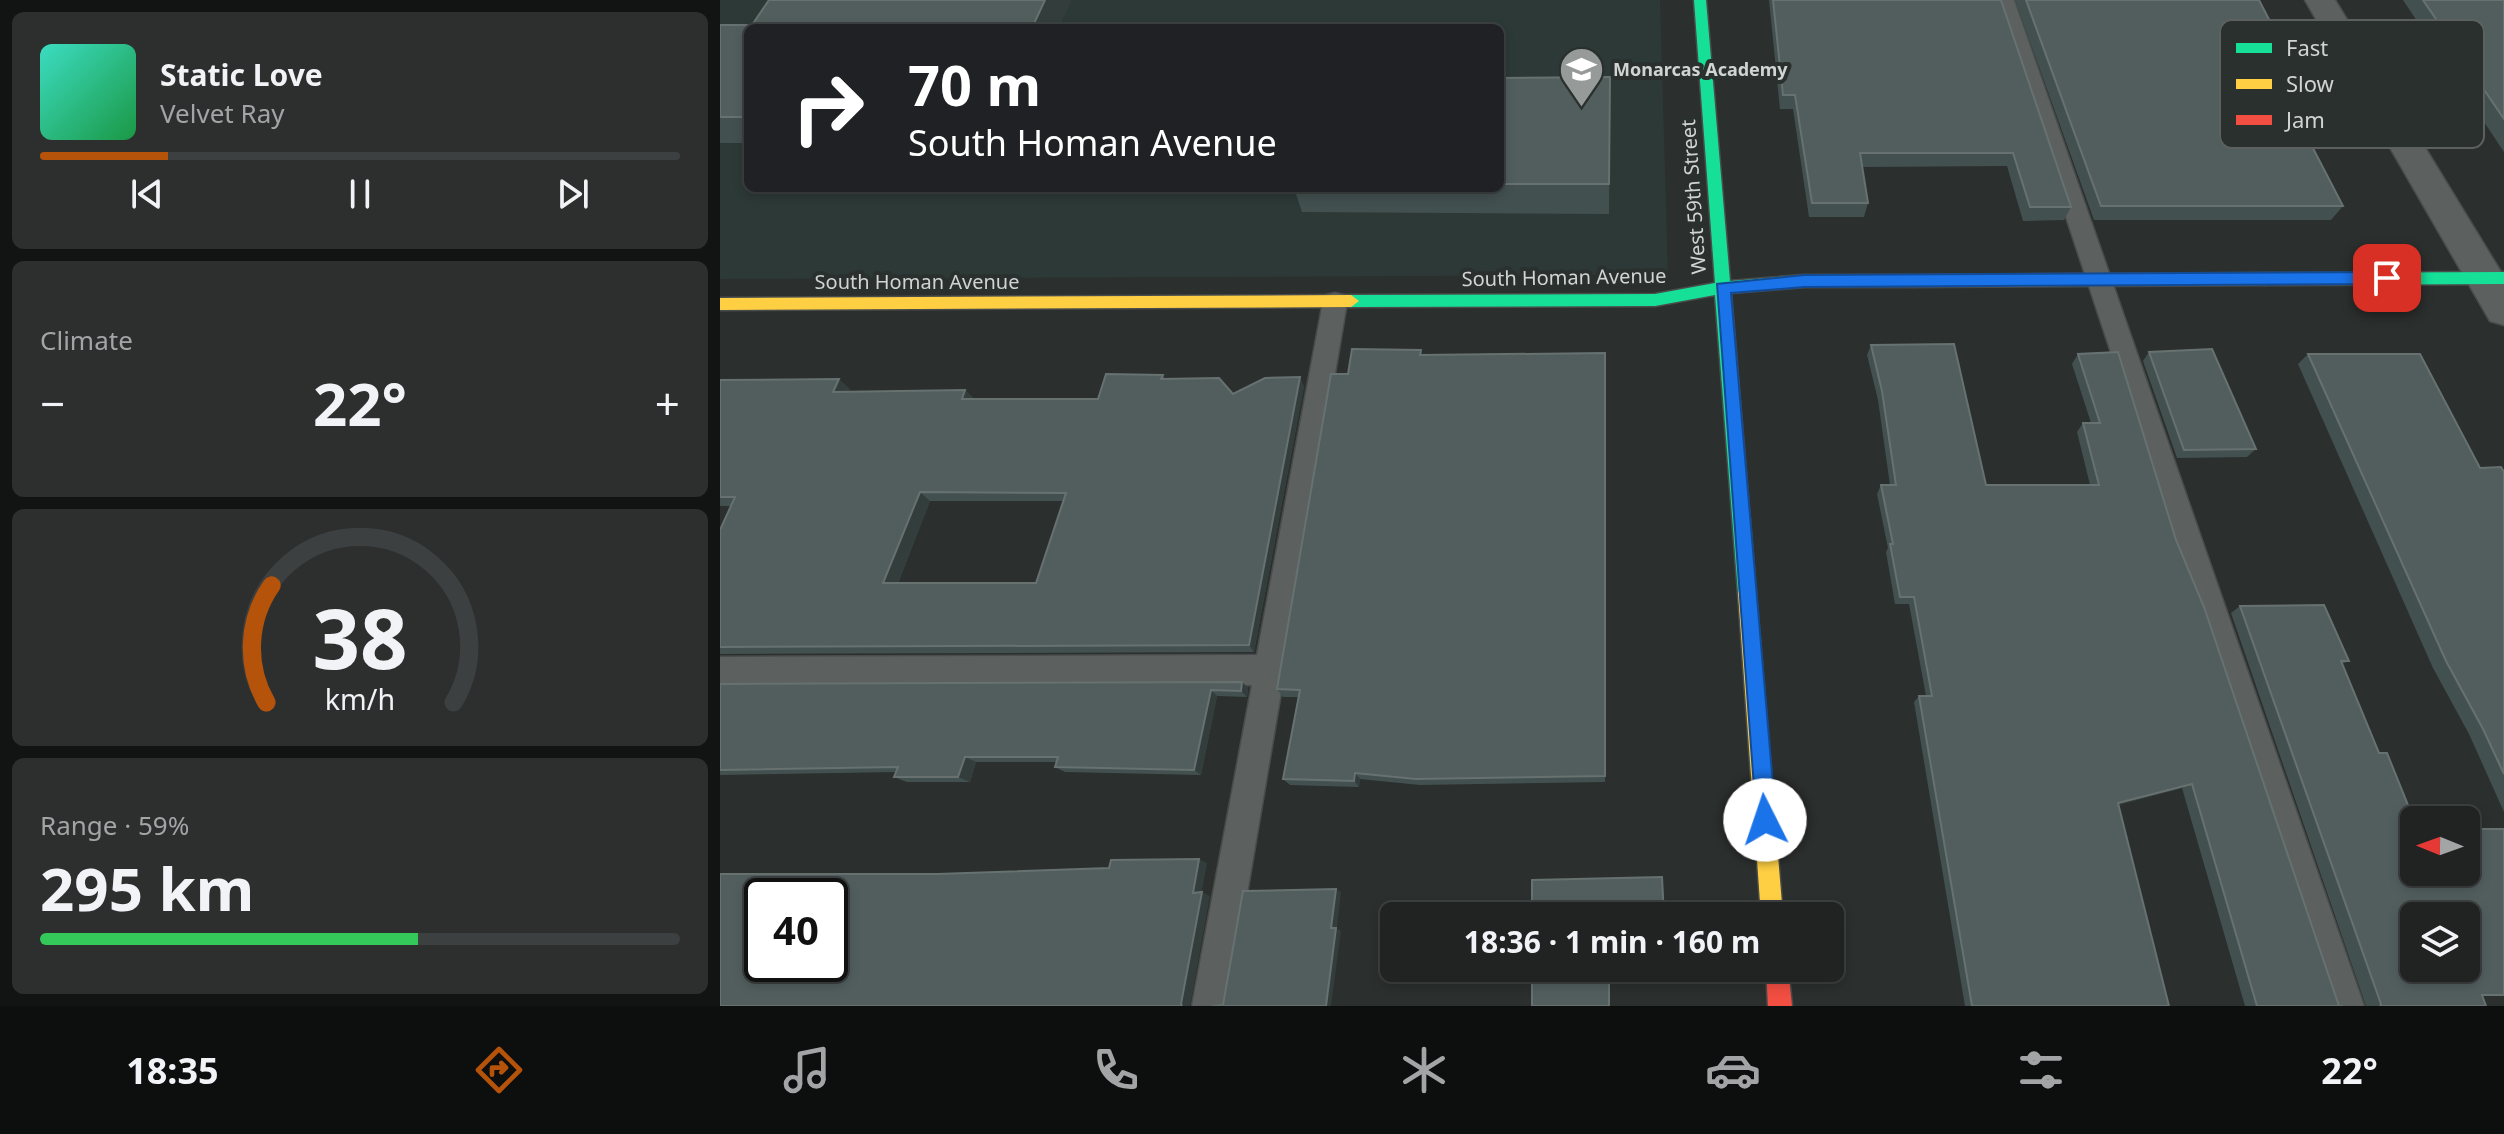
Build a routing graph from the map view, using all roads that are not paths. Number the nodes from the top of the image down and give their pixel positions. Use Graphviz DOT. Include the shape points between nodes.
graph roads {
  1 [pos="1700,0"];
  2 [pos="2004,0"];
  3 [pos="2320,0"];
  4 [pos="2333,20"];
  5 [pos="2413,148"];
  6 [pos="2494,278"];
  7 [pos="2099,279"];
  8 [pos="1722,288"];
  9 [pos="1335,302"];
  10 [pos="720,304"];
  11 [pos="2504,310"];
  12 [pos="1269,670"];
  13 [pos="720,672"];
  14 [pos="1771,902"];
  15 [pos="1778,982"];
  16 [pos="1210,1006"];
  17 [pos="1780,1006"];
  18 [pos="2346,1006"];
  1 -- 8 [label="street, West 59th Street"];
  2 -- 7 [label="lane"];
  3 -- 4 [label="street"];
  5 -- 6 [label="street"];
  6 -- 7 [label="street, South Homan Avenue"];
  6 -- 11 [label="street"];
  7 -- 8 [label="street, South Homan Avenue" via="1804,281"];
  7 -- 18 [label="lane"];
  8 -- 9 [label="street, South Homan Avenue" via="1655,300"];
  8 -- 14 [label="street, West 59th Street"];
  9 -- 10 [label="street, South Homan Avenue"];
  9 -- 12 [label="lane"];
  12 -- 13 [label="lane"];
  12 -- 16 [label="lane"];
  15 -- 17 [label="street"];
}
